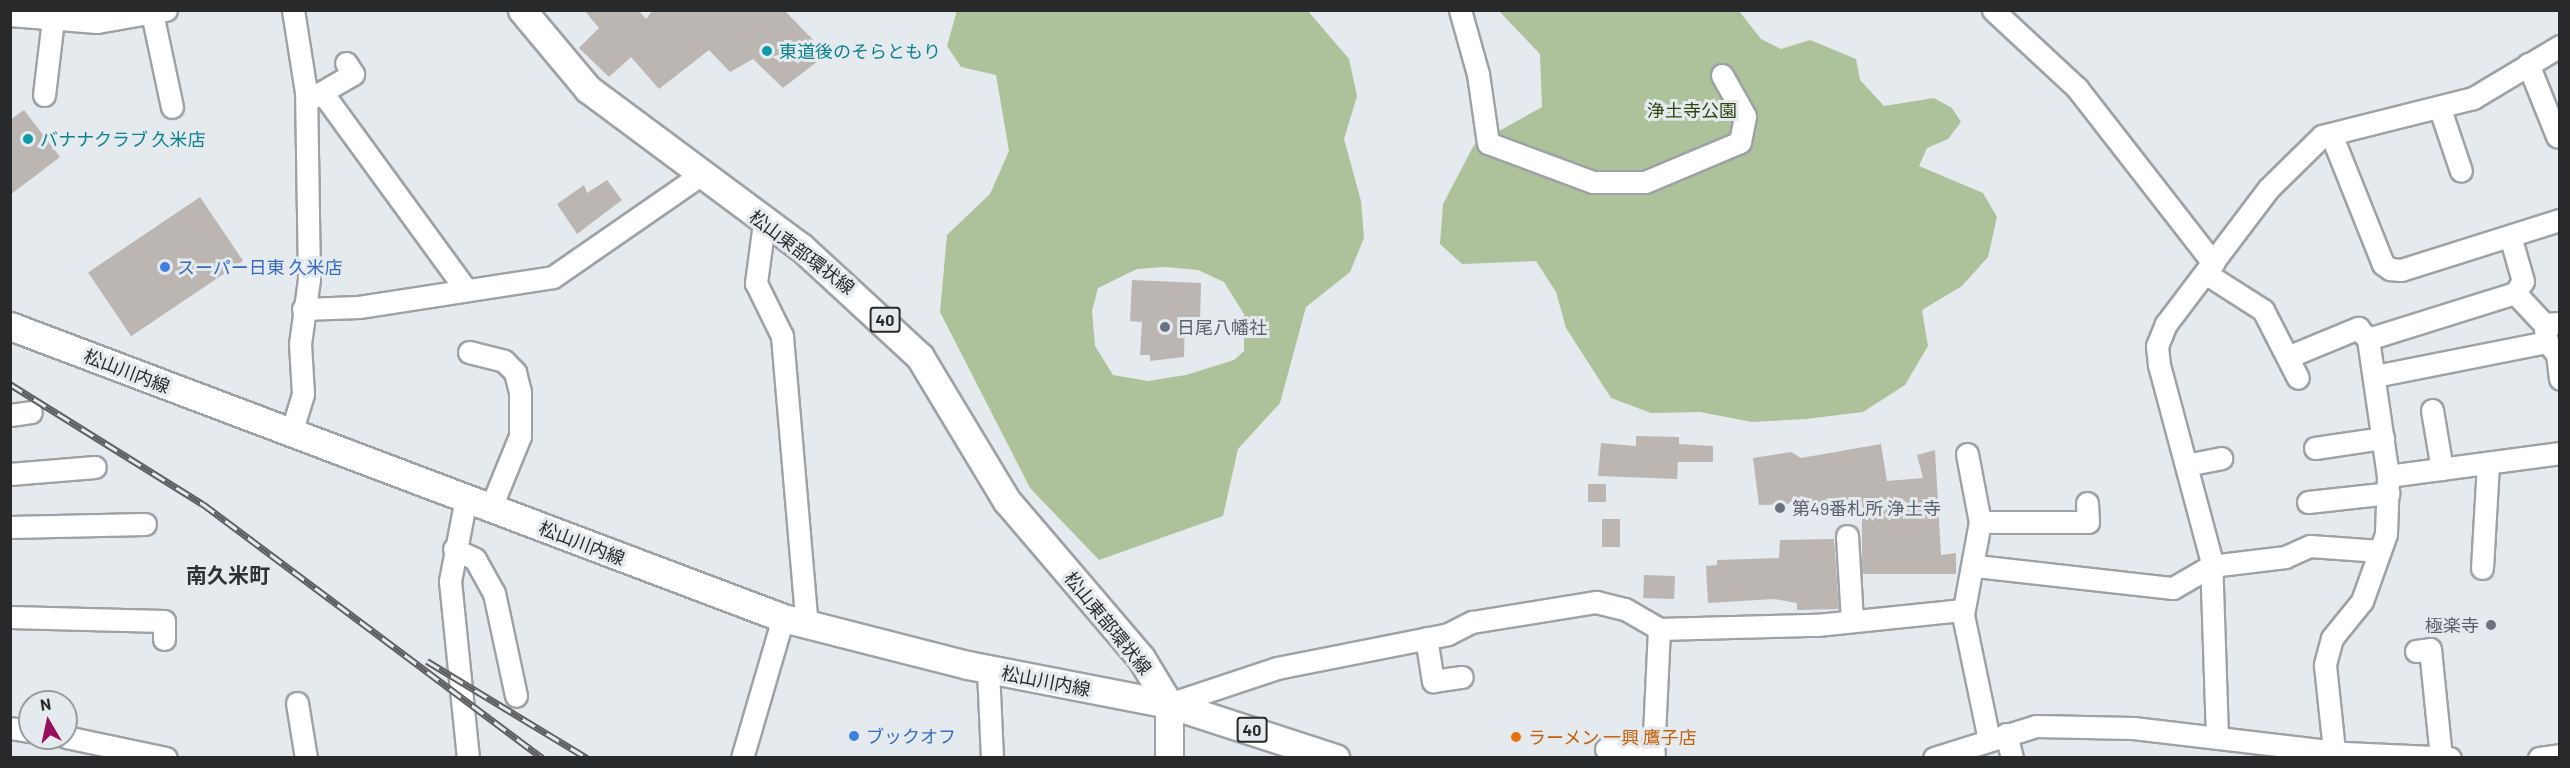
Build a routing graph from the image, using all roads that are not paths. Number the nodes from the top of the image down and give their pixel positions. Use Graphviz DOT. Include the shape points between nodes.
graph roads {
  1 [pos="293,10"];
  2 [pos="522,10"];
  3 [pos="1460,10"];
  4 [pos="1993,10"];
  5 [pos="159,12"];
  6 [pos="10,15"];
  7 [pos="53,20"];
  8 [pos="2559,46"];
  9 [pos="346,63"];
  10 [pos="2528,64"];
  11 [pos="1722,75"];
  12 [pos="44,95"];
  13 [pos="315,98"];
  14 [pos="172,107"];
  15 [pos="2440,109"];
  16 [pos="2331,134"];
  17 [pos="2557,136"];
  18 [pos="2461,171"];
  19 [pos="699,176"];
  20 [pos="2559,220"];
  21 [pos="764,223"];
  22 [pos="2510,236"];
  23 [pos="2209,268"];
  24 [pos="466,290"];
  25 [pos="2515,293"];
  26 [pos="303,309"];
  27 [pos="10,326"];
  28 [pos="2550,330"];
  29 [pos="2368,339"];
  30 [pos="469,352"];
  31 [pos="2290,356"];
  32 [pos="2375,376"];
  33 [pos="2298,378"];
  34 [pos="2559,379"];
  35 [pos="2432,410"];
  36 [pos="291,433"];
  37 [pos="2383,438"];
  38 [pos="2315,448"];
  39 [pos="2559,453"];
  40 [pos="1967,454"];
  41 [pos="2221,458"];
  42 [pos="2488,463"];
  43 [pos="2186,465"];
  44 [pos="95,467"];
  45 [pos="2442,469"];
  46 [pos="10,474"];
  47 [pos="2389,485"];
  48 [pos="2308,502"];
  49 [pos="478,503"];
  50 [pos="2087,503"];
  51 [pos="1980,522"];
  52 [pos="145,524"];
  53 [pos="10,526"];
  54 [pos="1847,536"];
  55 [pos="454,549"];
  56 [pos="2380,550"];
  57 [pos="1976,566"];
  58 [pos="2211,566"];
  59 [pos="2482,568"];
  60 [pos="1963,610"];
  61 [pos="10,617"];
  62 [pos="1852,621"];
  63 [pos="795,622"];
  64 [pos="1659,629"];
  65 [pos="1426,638"];
  66 [pos="164,639"];
  67 [pos="2416,651"];
  68 [pos="988,670"];
  69 [pos="1462,677"];
  70 [pos="516,696"];
  71 [pos="297,703"];
  72 [pos="1169,704"];
  73 [pos="1997,737"];
  74 [pos="2217,737"];
  75 [pos="78,740"];
  76 [pos="1606,748"];
  77 [pos="2267,750"];
  78 [pos="2341,754"];
  79 [pos="1653,755"];
  80 [pos="2559,755"];
  81 [pos="2441,757"];
  82 [pos="166,758"];
  83 [pos="306,758"];
  84 [pos="468,758"];
  85 [pos="742,758"];
  86 [pos="992,758"];
  87 [pos="1169,758"];
  88 [pos="1335,758"];
  89 [pos="1934,758"];
  90 [pos="2012,758"];
  91 [pos="2450,758"];
  92 [pos="2539,758"];
  1 -- 13 [label="street"];
  2 -- 19 [label="main road, 松山東部環状線 / 40" via="588,89"];
  3 -- 11 [label="street" via="1478,74 1488,143 1593,182 1645,182 1740,142 1745,116"];
  4 -- 23 [label="street" via="2077,88 2132,152"];
  5 -- 7 [label="street" via="97,22"];
  5 -- 14 [label="street"];
  6 -- 7 [label="street"];
  7 -- 12 [label="street"];
  8 -- 10 [label="street"];
  9 -- 13 [label="street" via="353,74"];
  10 -- 15 [label="street" via="2473,98"];
  10 -- 17 [label="street"];
  13 -- 24 [label="street"];
  13 -- 26 [label="street" via="309,279"];
  15 -- 16 [label="street"];
  15 -- 18 [label="street"];
  16 -- 22 [label="street" via="2383,264 2390,268 2401,270"];
  16 -- 23 [label="street" via="2309,145 2268,189"];
  19 -- 21 [label="main road, 松山東部環状線 / 40"];
  19 -- 24 [label="street" via="553,277"];
  20 -- 22 [label="street"];
  21 -- 63 [label="street" via="756,283 782,336"];
  21 -- 72 [label="main road, 松山東部環状線 / 40" via="845,282 920,357 1007,501 1141,658"];
  22 -- 25 [label="street" via="2523,281"];
  23 -- 31 [label="street" via="2263,310"];
  23 -- 43 [label="street" via="2166,324 2157,346"];
  24 -- 26 [label="street" via="358,307"];
  25 -- 28 [label="street"];
  25 -- 29 [label="street"];
  26 -- 36 [label="street" via="303,394"];
  27 -- 36 [label="main road, 松山川内線"];
  28 -- 32 [label="street"];
  28 -- 34 [label="street"];
  29 -- 31 [label="street" via="2358,328"];
  29 -- 32 [label="street"];
  30 -- 49 [label="street" via="504,361 515,372 520,392 520,436"];
  31 -- 33 [label="street"];
  32 -- 37 [label="street"];
  35 -- 45 [label="street"];
  36 -- 49 [label="main road, 松山川内線"];
  37 -- 38 [label="street"];
  37 -- 47 [label="street"];
  39 -- 42 [label="street"];
  40 -- 51 [label="street"];
  41 -- 43 [label="street"];
  42 -- 45 [label="street"];
  42 -- 59 [label="street"];
  43 -- 58 [label="street"];
  44 -- 46 [label="street"];
  45 -- 47 [label="street"];
  47 -- 48 [label="street"];
  47 -- 56 [label="street"];
  49 -- 55 [label="street"];
  49 -- 63 [label="main road, 松山川内線"];
  50 -- 51 [label="street" via="2088,522"];
  51 -- 57 [label="street"];
  52 -- 53 [label="street"];
  54 -- 62 [label="street"];
  55 -- 70 [label="street" via="475,559 494,593"];
  55 -- 84 [label="street" via="453,630"];
  56 -- 58 [label="street" via="2310,546 2285,557"];
  56 -- 78 [label="street" via="2362,601 2332,638 2325,665"];
  57 -- 58 [label="street" via="2156,588 2188,583"];
  57 -- 60 [label="street" via="1967,579"];
  58 -- 74 [label="street"];
  60 -- 62 [label="street"];
  60 -- 73 [label="street"];
  61 -- 66 [label="street" via="164,621"];
  62 -- 64 [label="street"];
  63 -- 68 [label="main road, 松山川内線"];
  63 -- 85 [label="street"];
  64 -- 65 [label="street" via="1625,609 1581,602 1472,622"];
  64 -- 79 [label="street"];
  65 -- 69 [label="street" via="1433,681"];
  65 -- 72 [label="street" via="1277,668"];
  67 -- 81 [label="street" via="2430,649"];
  68 -- 72 [label="main road, 松山川内線"];
  68 -- 86 [label="street"];
  71 -- 83 [label="street"];
  72 -- 87 [label="main road"];
  72 -- 88 [label="main road, 40"];
  73 -- 74 [label="street" via="2047,726"];
  73 -- 89 [label="street"];
  73 -- 90 [label="street"];
  74 -- 77 [label="street"];
  75 -- 82 [label="street"];
  76 -- 79 [label="street"];
  77 -- 78 [label="street"];
  78 -- 81 [label="street"];
  80 -- 92 [label="street"];
  81 -- 91 [label="street"];
}
